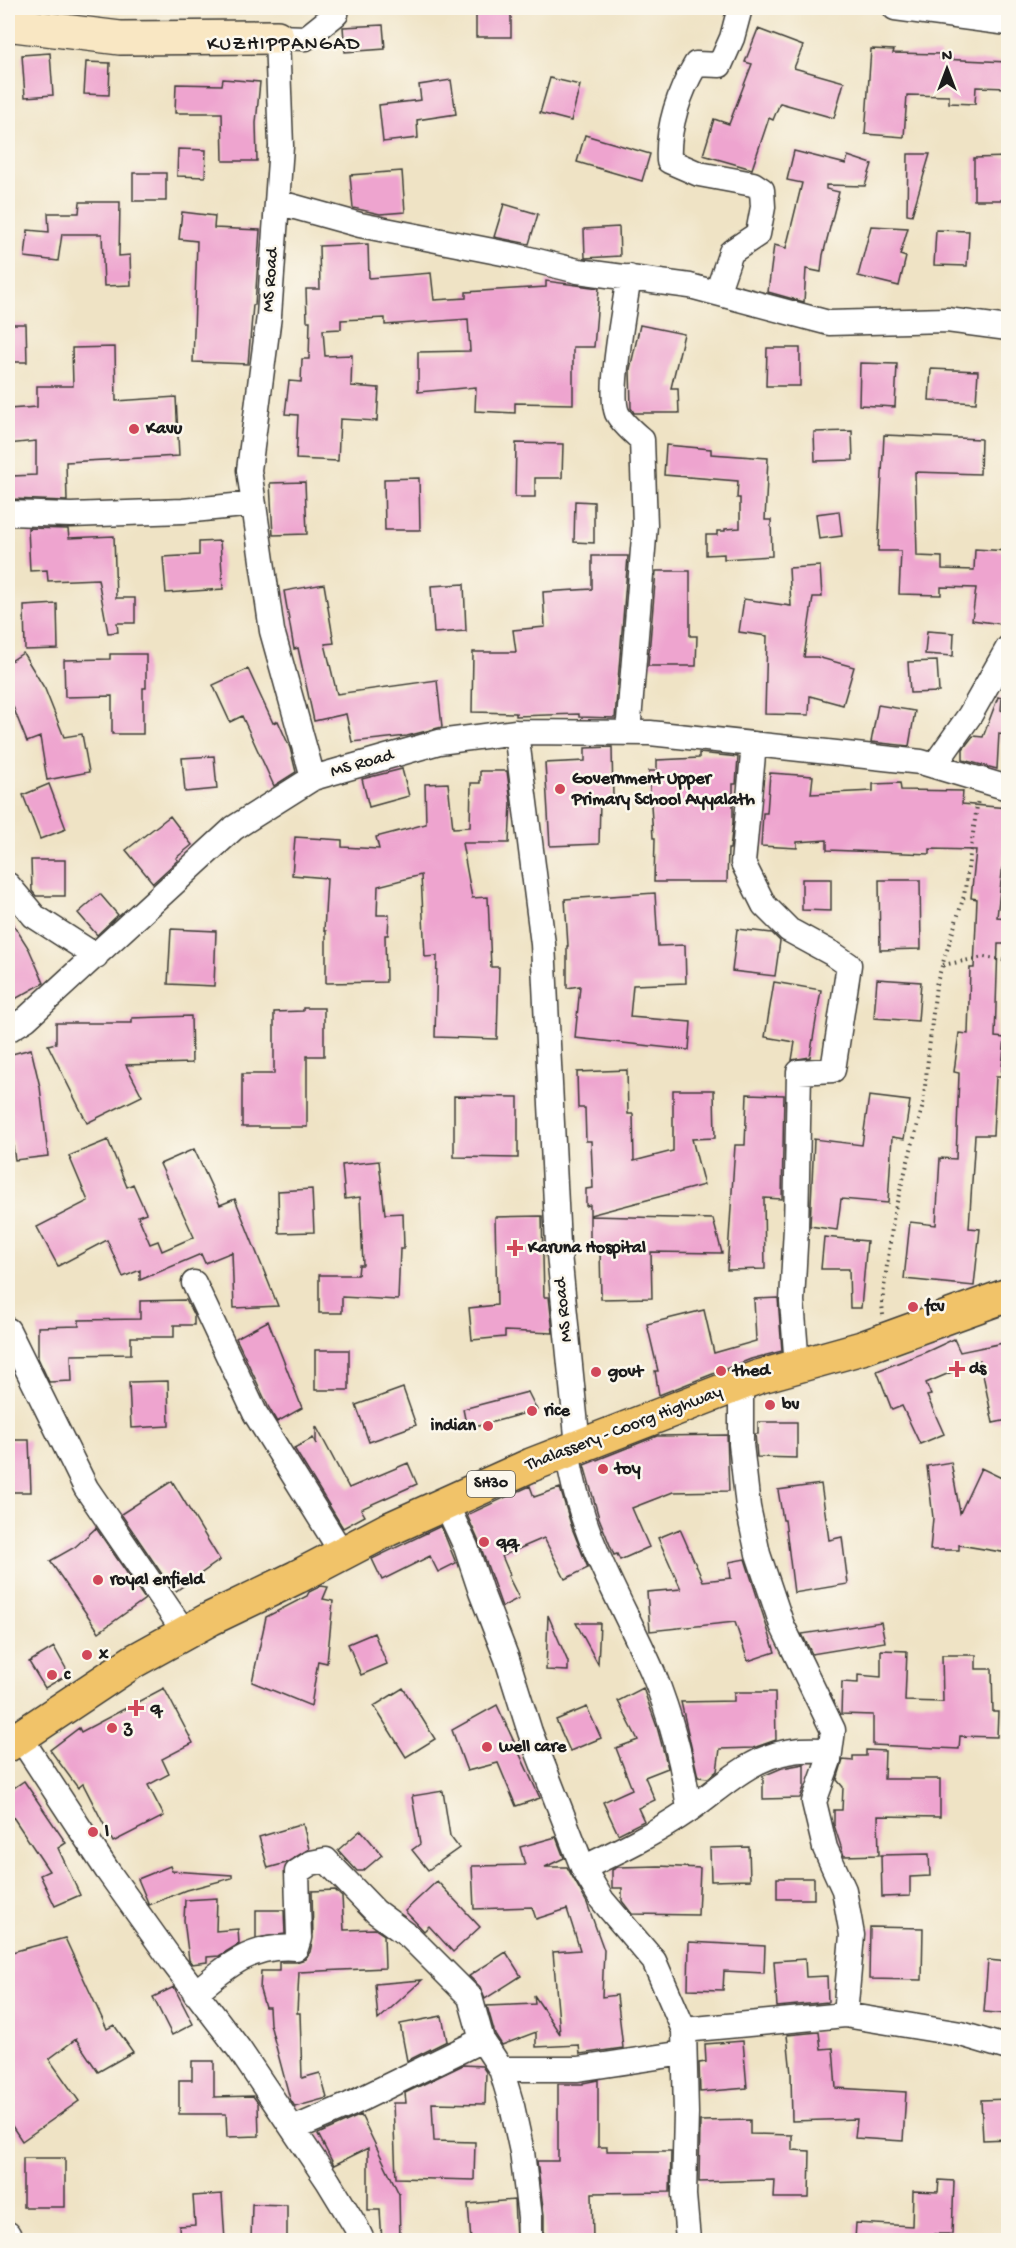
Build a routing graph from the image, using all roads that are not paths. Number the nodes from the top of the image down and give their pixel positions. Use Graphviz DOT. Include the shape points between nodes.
graph roads {
  1 [pos="337,8"];
  2 [pos="740,8"];
  3 [pos="895,8"];
  4 [pos="1008,23"];
  5 [pos="8,26"];
  6 [pos="277,37"];
  7 [pos="277,202"];
  8 [pos="629,277"];
  9 [pos="717,293"];
  10 [pos="1008,328"];
  11 [pos="254,504"];
  12 [pos="8,513"];
  13 [pos="1008,648"];
  14 [pos="516,732"];
  15 [pos="628,733"];
  16 [pos="754,744"];
  17 [pos="934,766"];
  18 [pos="313,778"];
  19 [pos="1008,788"];
  20 [pos="8,885"];
  21 [pos="96,956"];
  22 [pos="8,1030"];
  23 [pos="194,1282"];
  24 [pos="1008,1295"];
  25 [pos="8,1330"];
  26 [pos="797,1366"];
  27 [pos="741,1383"];
  28 [pos="572,1449"];
  29 [pos="446,1504"];
  30 [pos="342,1553"];
  31 [pos="184,1633"];
  32 [pos="14,1741"];
  33 [pos="830,1750"];
  34 [pos="689,1810"];
  35 [pos="583,1868"];
  36 [pos="195,1993"];
  37 [pos="845,2015"];
  38 [pos="482,2040"];
  39 [pos="684,2041"];
  40 [pos="1008,2048"];
  41 [pos="501,2068"];
  42 [pos="293,2129"];
  43 [pos="8,2234"];
  44 [pos="11,2241"];
  45 [pos="362,2241"];
  46 [pos="530,2241"];
  47 [pos="688,2241"];
  1 -- 6 [label="street" via="336,14 306,38"];
  2 -- 9 [label="street" via="720,65 696,64 683,86 668,145 669,161 699,174 753,184 762,190 758,234 731,252"];
  3 -- 4 [label="street"];
  5 -- 6 [label="street" via="120,38"];
  6 -- 7 [label="street, MS Road" via="281,146"];
  7 -- 8 [label="street" via="360,225 578,271"];
  7 -- 11 [label="street, MS Road" via="269,316 249,470"];
  8 -- 9 [label="street"];
  8 -- 15 [label="street" via="614,393 618,414 642,440 645,525"];
  9 -- 10 [label="street" via="829,323 947,320"];
  11 -- 12 [label="street" via="183,511"];
  11 -- 18 [label="street, MS Road" via="272,631"];
  13 -- 17 [label="street" via="970,716"];
  14 -- 15 [label="street"];
  14 -- 18 [label="street, MS Road" via="439,742"];
  14 -- 28 [label="street, MS Road" via="543,944"];
  15 -- 16 [label="street"];
  16 -- 17 [label="street"];
  16 -- 26 [label="street" via="743,862 764,905 789,930 849,965 833,1070 799,1072 792,1301"];
  17 -- 19 [label="street"];
  18 -- 21 [label="street" via="234,828"];
  20 -- 21 [label="street" via="34,916"];
  21 -- 22 [label="street" via="26,1019"];
  23 -- 30 [label="street" via="255,1413"];
  24 -- 26 [label="main road, Thalassery - Coorg Highway / SH30" via="885,1340"];
  25 -- 31 [label="street" via="86,1488"];
  26 -- 27 [label="main road, Thalassery - Coorg Highway / SH30"];
  27 -- 28 [label="main road, Thalassery - Coorg Highway / SH30"];
  27 -- 33 [label="street" via="741,1444 758,1554 782,1625 833,1730"];
  28 -- 29 [label="main road, Thalassery - Coorg Highway / SH30"];
  28 -- 34 [label="street, MS Road" via="578,1500 669,1717"];
  29 -- 30 [label="main road, Thalassery - Coorg Highway / SH30"];
  29 -- 35 [label="street" via="466,1547 530,1732"];
  30 -- 31 [label="main road, Thalassery - Coorg Highway / SH30"];
  31 -- 32 [label="main road, Thalassery - Coorg Highway / SH30" via="134,1661"];
  32 -- 36 [label="street"];
  33 -- 34 [label="street" via="793,1751 760,1760"];
  33 -- 37 [label="street" via="814,1802 825,1848 844,1890 852,1935"];
  34 -- 35 [label="street"];
  35 -- 39 [label="street" via="602,1900 654,1961"];
  36 -- 38 [label="street" via="252,1952 296,1948 297,1872 326,1860 376,1912 410,1937 470,1997"];
  36 -- 42 [label="street"];
  37 -- 39 [label="street"];
  37 -- 40 [label="street" via="961,2034"];
  38 -- 41 [label="street"];
  38 -- 42 [label="street"];
  39 -- 41 [label="street" via="684,2053 578,2069"];
  39 -- 47 [label="street" via="684,2195"];
  41 -- 46 [label="street" via="522,2152"];
  42 -- 45 [label="street"];
  43 -- 44 [label="street"];
}
